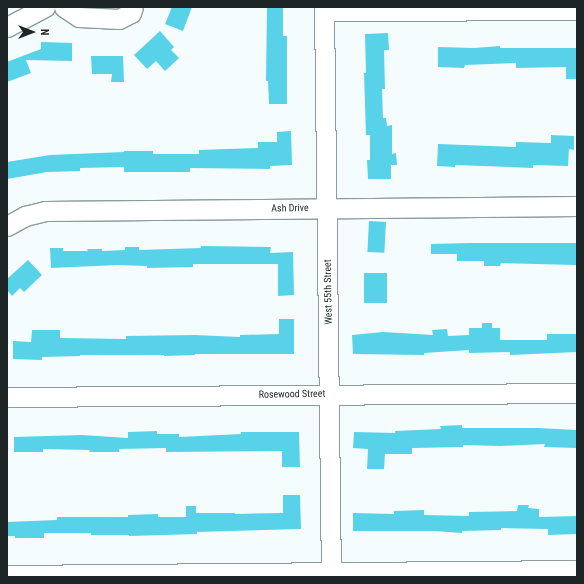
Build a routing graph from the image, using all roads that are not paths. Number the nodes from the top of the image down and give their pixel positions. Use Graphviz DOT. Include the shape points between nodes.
graph roads {
  1 [pos="45,7"];
  2 [pos="64,7"];
  3 [pos="133,7"];
  4 [pos="324,9"];
  5 [pos="577,10"];
  6 [pos="7,27"];
  7 [pos="577,206"];
  8 [pos="326,208"];
  9 [pos="7,226"];
  10 [pos="577,393"];
  11 [pos="329,394"];
  12 [pos="7,397"];
  13 [pos="577,570"];
  14 [pos="331,574"];
  15 [pos="7,575"];
  1 -- 6 [label="street"];
  2 -- 3 [label="street" via="80,17 119,18 131,13"];
  4 -- 5 [label="street"];
  4 -- 8 [label="street, West 55th Street"];
  7 -- 8 [label="street, Ash Drive"];
  8 -- 9 [label="street, Ash Drive" via="45,211 25,216"];
  8 -- 11 [label="street, West 55th Street"];
  10 -- 11 [label="street, Rosewood Street"];
  11 -- 12 [label="street, Rosewood Street"];
  11 -- 14 [label="street, West 55th Street"];
  13 -- 14 [label="street"];
  14 -- 15 [label="street"];
}
